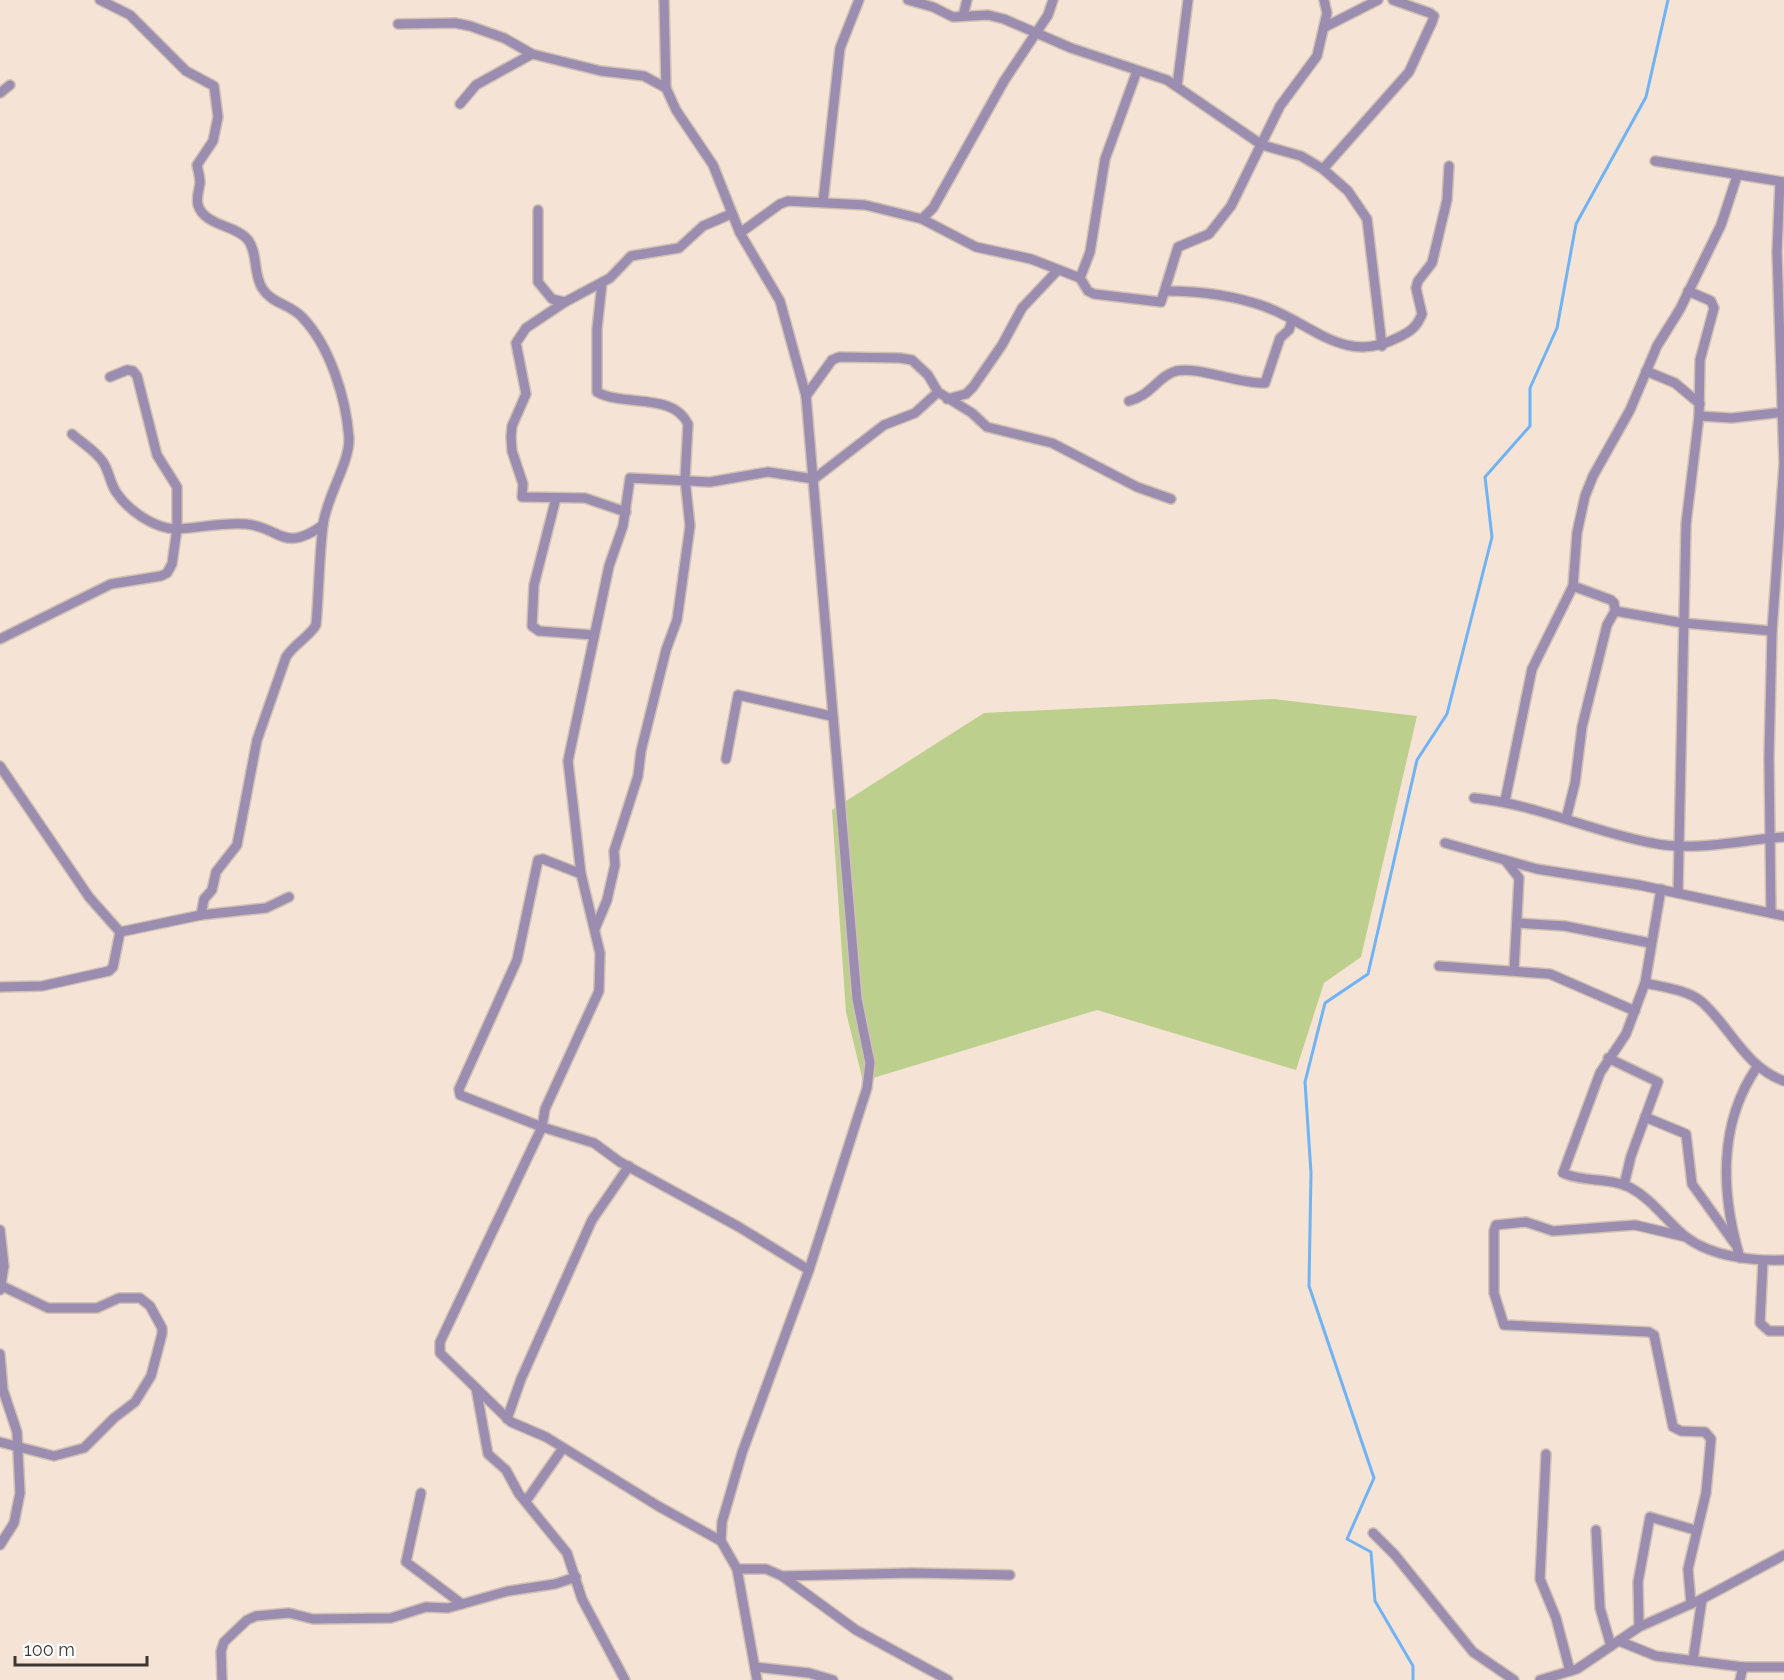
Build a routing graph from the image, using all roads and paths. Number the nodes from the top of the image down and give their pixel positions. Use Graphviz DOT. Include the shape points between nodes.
graph roads {
  1 [pos="100,0"];
  2 [pos="664,0"];
  3 [pos="859,0"];
  4 [pos="908,0"];
  5 [pos="967,0"];
  6 [pos="1053,0"];
  7 [pos="1188,0"];
  8 [pos="1324,0"];
  9 [pos="1378,0"];
  10 [pos="1393,0"];
  11 [pos="963,16"];
  12 [pos="398,24"];
  13 [pos="1325,27"];
  14 [pos="1035,30"];
  15 [pos="532,54"];
  16 [pos="1137,71"];
  17 [pos="10,85"];
  18 [pos="1177,86"];
  19 [pos="666,88"];
  20 [pos="0,93"];
  21 [pos="460,104"];
  22 [pos="1262,145"];
  23 [pos="1655,161"];
  24 [pos="1449,166"];
  25 [pos="1323,169"];
  26 [pos="1737,176"];
  27 [pos="1782,182"];
  28 [pos="823,202"];
  29 [pos="538,210"];
  30 [pos="731,214"];
  31 [pos="922,219"];
  32 [pos="740,233"];
  33 [pos="1057,271"];
  34 [pos="1080,278"];
  35 [pos="602,283"];
  36 [pos="1166,291"];
  37 [pos="1688,291"];
  38 [pos="565,302"];
  39 [pos="1292,320"];
  40 [pos="1382,346"];
  41 [pos="1646,371"];
  42 [pos="110,377"];
  43 [pos="938,392"];
  44 [pos="806,396"];
  45 [pos="947,399"];
  46 [pos="1129,400"];
  47 [pos="1700,404"];
  48 [pos="1783,412"];
  49 [pos="1699,416"];
  50 [pos="72,434"];
  51 [pos="685,479"];
  52 [pos="814,479"];
  53 [pos="556,498"];
  54 [pos="1171,499"];
  55 [pos="626,512"];
  56 [pos="323,525"];
  57 [pos="177,529"];
  58 [pos="1573,585"];
  59 [pos="1779,608"];
  60 [pos="1615,611"];
  61 [pos="1683,623"];
  62 [pos="1772,631"];
  63 [pos="594,635"];
  64 [pos="0,639"];
  65 [pos="831,716"];
  66 [pos="726,759"];
  67 [pos="0,766"];
  68 [pos="1474,798"];
  69 [pos="1504,801"];
  70 [pos="1566,819"];
  71 [pos="1784,837"];
  72 [pos="1770,838"];
  73 [pos="1445,843"];
  74 [pos="1679,847"];
  75 [pos="1504,858"];
  76 [pos="581,874"];
  77 [pos="1660,889"];
  78 [pos="1678,893"];
  79 [pos="289,897"];
  80 [pos="1771,913"];
  81 [pos="201,915"];
  82 [pos="1784,916"];
  83 [pos="1517,923"];
  84 [pos="595,929"];
  85 [pos="120,932"];
  86 [pos="1650,943"];
  87 [pos="1438,966"];
  88 [pos="1514,970"];
  89 [pos="1645,983"];
  90 [pos="0,987"];
  91 [pos="1635,1011"];
  92 [pos="1608,1058"];
  93 [pos="1757,1067"];
  94 [pos="1784,1081"];
  95 [pos="1645,1117"];
  96 [pos="542,1127"];
  97 [pos="629,1166"];
  98 [pos="1624,1185"];
  99 [pos="0,1230"];
  100 [pos="1686,1237"];
  101 [pos="1737,1245"];
  102 [pos="1740,1258"];
  103 [pos="1784,1260"];
  104 [pos="1763,1261"];
  105 [pos="809,1270"];
  106 [pos="1,1287"];
  107 [pos="1784,1331"];
  108 [pos="0,1354"];
  109 [pos="476,1388"];
  110 [pos="507,1419"];
  111 [pos="0,1442"];
  112 [pos="563,1448"];
  113 [pos="17,1449"];
  114 [pos="1546,1454"];
  115 [pos="422,1493"];
  116 [pos="526,1501"];
  117 [pos="1596,1530"];
  118 [pos="1695,1530"];
  119 [pos="1373,1533"];
  120 [pos="721,1541"];
  121 [pos="0,1545"];
  122 [pos="1784,1556"];
  123 [pos="737,1569"];
  124 [pos="1010,1575"];
  125 [pos="576,1576"];
  126 [pos="782,1576"];
  127 [pos="1702,1599"];
  128 [pos="462,1604"];
  129 [pos="1691,1604"];
  130 [pos="1639,1628"];
  131 [pos="1615,1644"];
  132 [pos="1693,1660"];
  133 [pos="754,1667"];
  134 [pos="1743,1667"];
  135 [pos="1784,1667"];
  136 [pos="1574,1670"];
  137 [pos="222,1680"];
  138 [pos="626,1680"];
  139 [pos="757,1680"];
  140 [pos="832,1680"];
  141 [pos="948,1680"];
  142 [pos="1514,1680"];
  143 [pos="1540,1680"];
  144 [pos="1575,1680"];
  145 [pos="1740,1680"];
  1 -- 56 [label="street" via="130,15 190,75 214,86 218,117 213,141 197,165 199,209 247,238 263,289 272,300 302,317 319,338 339,388 349,439"];
  2 -- 19 [label="street"];
  3 -- 28 [label="street" via="840,48"];
  4 -- 11 [label="street" via="948,15"];
  5 -- 11 [label="street"];
  6 -- 14 [label="street" via="1048,15"];
  7 -- 18 [label="street"];
  8 -- 13 [label="street"];
  9 -- 13 [label="street"];
  10 -- 25 [label="street" via="1430,13 1434,16 1432,22 1409,72"];
  11 -- 14 [label="street" via="995,16"];
  12 -- 15 [label="street" via="471,26"];
  13 -- 22 [label="street" via="1317,56 1288,93"];
  14 -- 16 [label="street" via="1071,48"];
  14 -- 31 [label="street" via="933,208"];
  15 -- 19 [label="street" via="602,71 644,76"];
  15 -- 21 [label="street" via="476,85"];
  16 -- 18 [label="street"];
  16 -- 34 [label="street" via="1105,159 1090,252"];
  17 -- 20 [label="street"];
  18 -- 22 [label="street"];
  19 -- 30 [label="street" via="712,165"];
  22 -- 25 [label="street" via="1301,156"];
  22 -- 36 [label="street" via="1231,206 1214,228 1205,237 1178,247"];
  23 -- 26 [label="street"];
  24 -- 40 [label="street" via="1447,200 1432,263 1416,288 1422,314 1412,331"];
  25 -- 40 [label="street" via="1348,191 1367,219"];
  26 -- 27 [label="street"];
  26 -- 37 [label="street" via="1721,225"];
  27 -- 48 [label="street" via="1777,252"];
  28 -- 31 [label="street" via="875,207"];
  28 -- 32 [label="street" via="788,201"];
  29 -- 38 [label="street" via="538,282 552,299"];
  30 -- 32 [label="street"];
  30 -- 35 [label="street" via="703,226 679,248 631,256"];
  31 -- 33 [label="street" via="968,244 1031,259"];
  32 -- 44 [label="street" via="780,301"];
  33 -- 34 [label="street"];
  33 -- 45 [label="street" via="1022,308 1002,345 966,394"];
  34 -- 36 [label="street" via="1088,291 1105,296 1155,303 1161,302"];
  35 -- 38 [label="street"];
  35 -- 51 [label="street" via="597,392 622,401 660,404 685,418"];
  36 -- 39 [label="street" via="1211,292 1266,307"];
  37 -- 41 [label="street"];
  37 -- 47 [label="street" via="1714,304 1700,360"];
  38 -- 53 [label="street" via="526,328 516,343 526,394 511,437 523,484 522,497"];
  39 -- 40 [label="street" via="1337,342"];
  39 -- 46 [label="street" via="1289,330 1280,338 1265,382 1183,370 1163,378 1148,394"];
  41 -- 47 [label="street" via="1675,382"];
  41 -- 58 [label="street" via="1585,496"];
  42 -- 57 [label="street" via="127,370 137,376 157,455 177,488"];
  43 -- 44 [label="street" via="912,360 847,356 832,360"];
  43 -- 45 [label="street"];
  43 -- 52 [label="street" via="915,413 884,425"];
  44 -- 52 [label="street"];
  45 -- 54 [label="street" via="995,431 1052,443 1137,487"];
  47 -- 49 [label="street"];
  48 -- 49 [label="street" via="1732,418"];
  48 -- 59 [label="street"];
  49 -- 61 [label="street" via="1686,524"];
  50 -- 57 [label="street" via="101,459 115,491 134,511 156,525"];
  51 -- 52 [label="street" via="710,482 768,472"];
  51 -- 55 [label="street" via="631,477"];
  51 -- 84 [label="street" via="690,526 677,620 666,650 638,776 614,850 608,900"];
  52 -- 65 [label="street"];
  53 -- 55 [label="street" via="585,498"];
  53 -- 63 [label="street" via="534,585 532,626 539,631"];
  55 -- 63 [label="street"];
  56 -- 57 [label="street" via="311,534 288,538 247,524"];
  56 -- 81 [label="street" via="316,625 294,644 283,664 257,740 237,845 216,872"];
  57 -- 64 [label="street" via="167,573 111,584"];
  58 -- 60 [label="street" via="1611,600"];
  58 -- 69 [label="street" via="1532,669"];
  59 -- 62 [label="street"];
  60 -- 61 [label="street"];
  60 -- 70 [label="street" via="1607,625 1582,727"];
  61 -- 62 [label="street"];
  61 -- 74 [label="street"];
  62 -- 72 [label="street"];
  63 -- 76 [label="street" via="568,761"];
  65 -- 66 [label="street" via="738,695"];
  65 -- 105 [label="street" via="842,801 857,999 871,1072"];
  67 -- 85 [label="street" via="89,897 101,906"];
  68 -- 69 [label="street"];
  69 -- 70 [label="street"];
  70 -- 74 [label="street"];
  71 -- 72 [label="street"];
  72 -- 74 [label="street"];
  72 -- 80 [label="street"];
  73 -- 75 [label="street"];
  74 -- 78 [label="street"];
  75 -- 77 [label="street" via="1537,869"];
  75 -- 83 [label="street" via="1519,878"];
  76 -- 84 [label="street"];
  76 -- 96 [label="street" via="538,860 514,968 459,1089 466,1098"];
  77 -- 78 [label="street"];
  77 -- 86 [label="street"];
  78 -- 80 [label="street"];
  79 -- 81 [label="street" via="266,908"];
  80 -- 82 [label="street"];
  81 -- 85 [label="street"];
  83 -- 86 [label="street" via="1565,926"];
  83 -- 88 [label="street"];
  84 -- 96 [label="street" via="600,953 599,991 545,1109"];
  85 -- 90 [label="street" via="109,971 42,986"];
  86 -- 89 [label="street"];
  87 -- 88 [label="street"];
  88 -- 91 [label="street" via="1558,976"];
  89 -- 91 [label="street"];
  89 -- 93 [label="street" via="1702,1002"];
  91 -- 92 [label="street" via="1626,1034"];
  92 -- 95 [label="street" via="1658,1082"];
  92 -- 98 [label="street" via="1563,1173"];
  93 -- 94 [label="street"];
  93 -- 101 [label="street" via="1742,1093 1726,1148 1726,1189"];
  95 -- 98 [label="street"];
  95 -- 101 [label="street" via="1686,1134 1692,1184"];
  96 -- 97 [label="street" via="587,1140"];
  96 -- 109 [label="street" via="440,1342 440,1353"];
  97 -- 105 [label="street"];
  97 -- 110 [label="street" via="592,1220"];
  98 -- 100 [label="street" via="1650,1202"];
  99 -- 106 [label="street" via="4,1266"];
  100 -- 102 [label="street"];
  100 -- 118 [label="street" via="1635,1225 1553,1232 1526,1222 1501,1223 1494,1231 1494,1293 1504,1325 1654,1335 1673,1426 1681,1431 1705,1432 1711,1439 1706,1493"];
  101 -- 102 [label="street"];
  102 -- 104 [label="street"];
  103 -- 104 [label="street"];
  104 -- 107 [label="street" via="1760,1323 1769,1331"];
  105 -- 120 [label="street" via="742,1453 722,1522"];
  106 -- 113 [label="street" via="48,1308 97,1308 119,1298 140,1298 150,1306 162,1328 147,1384 135,1402 94,1440 63,1455"];
  108 -- 113 [label="street" via="3,1390 15,1424"];
  109 -- 110 [label="street"];
  109 -- 116 [label="street" via="486,1449 506,1470"];
  110 -- 112 [label="street"];
  111 -- 113 [label="street"];
  112 -- 116 [label="street"];
  112 -- 120 [label="street"];
  113 -- 121 [label="street" via="19,1510"];
  114 -- 136 [label="street" via="1540,1579"];
  115 -- 128 [label="street" via="406,1562"];
  116 -- 125 [label="street" via="563,1547"];
  117 -- 131 [label="street" via="1600,1608"];
  118 -- 129 [label="street" via="1688,1569"];
  118 -- 130 [label="street" via="1650,1517 1638,1582"];
  119 -- 142 [label="street" via="1473,1652"];
  120 -- 123 [label="street"];
  122 -- 127 [label="street"];
  123 -- 126 [label="street" via="766,1569"];
  123 -- 133 [label="street"];
  124 -- 126 [label="street"];
  125 -- 128 [label="street"];
  125 -- 138 [label="street" via="582,1599"];
  126 -- 141 [label="street" via="856,1630"];
  127 -- 129 [label="street"];
  127 -- 132 [label="street"];
  128 -- 137 [label="street" via="426,1607 391,1618 256,1616 224,1642"];
  129 -- 130 [label="street"];
  130 -- 131 [label="street"];
  131 -- 132 [label="street" via="1656,1656"];
  131 -- 136 [label="street"];
  132 -- 134 [label="street"];
  133 -- 139 [label="street"];
  133 -- 140 [label="street" via="809,1673"];
  134 -- 135 [label="street"];
  134 -- 145 [label="street"];
  136 -- 143 [label="street"];
  136 -- 144 [label="street"];
}
